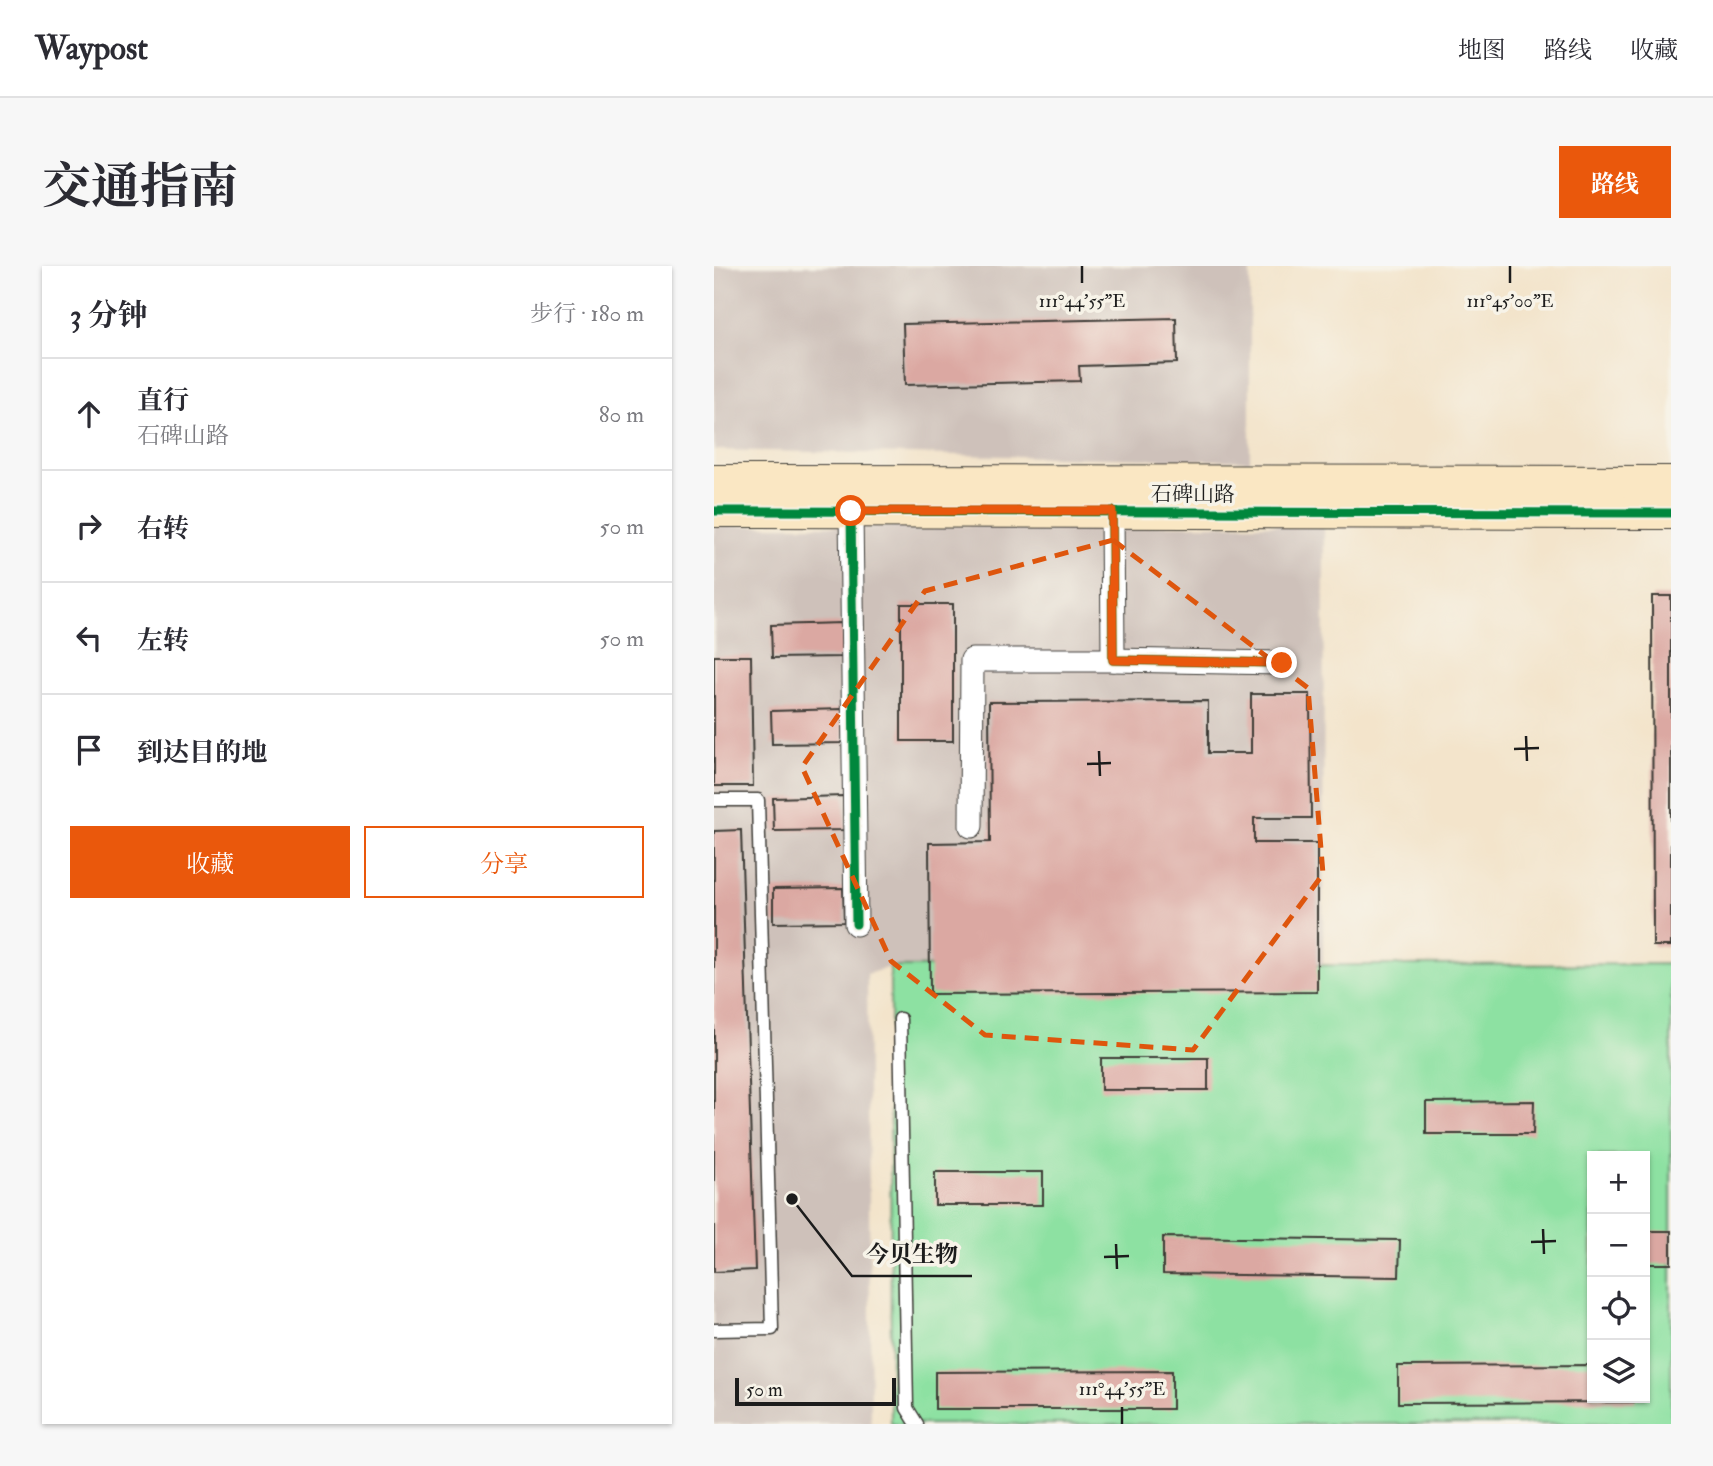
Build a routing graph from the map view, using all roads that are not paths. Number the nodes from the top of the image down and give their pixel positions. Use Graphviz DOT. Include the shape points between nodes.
graph roads {
  1 [pos="714,481"];
  2 [pos="1671,482"];
  3 [pos="714,510"];
  4 [pos="851,511"];
  5 [pos="1112,511"];
  6 [pos="1671,513"];
  7 [pos="1113,660"];
  8 [pos="1282,663"];
  9 [pos="714,800"];
  10 [pos="971,826"];
  11 [pos="856,924"];
  12 [pos="900,1019"];
  13 [pos="714,1330"];
  14 [pos="917,1424"];
  1 -- 2 [label="street"];
  3 -- 4 [label="street, 石碑山路"];
  4 -- 5 [label="street, 石碑山路"];
  4 -- 11 [label="street"];
  5 -- 6 [label="street, 石碑山路"];
  5 -- 7 [label="street"];
  7 -- 8 [label="street"];
  7 -- 10 [label="street" via="972,660"];
  9 -- 13 [label="lane" via="758,800 772,1329"];
  12 -- 14 [label="lane" via="907,1408"];
}
